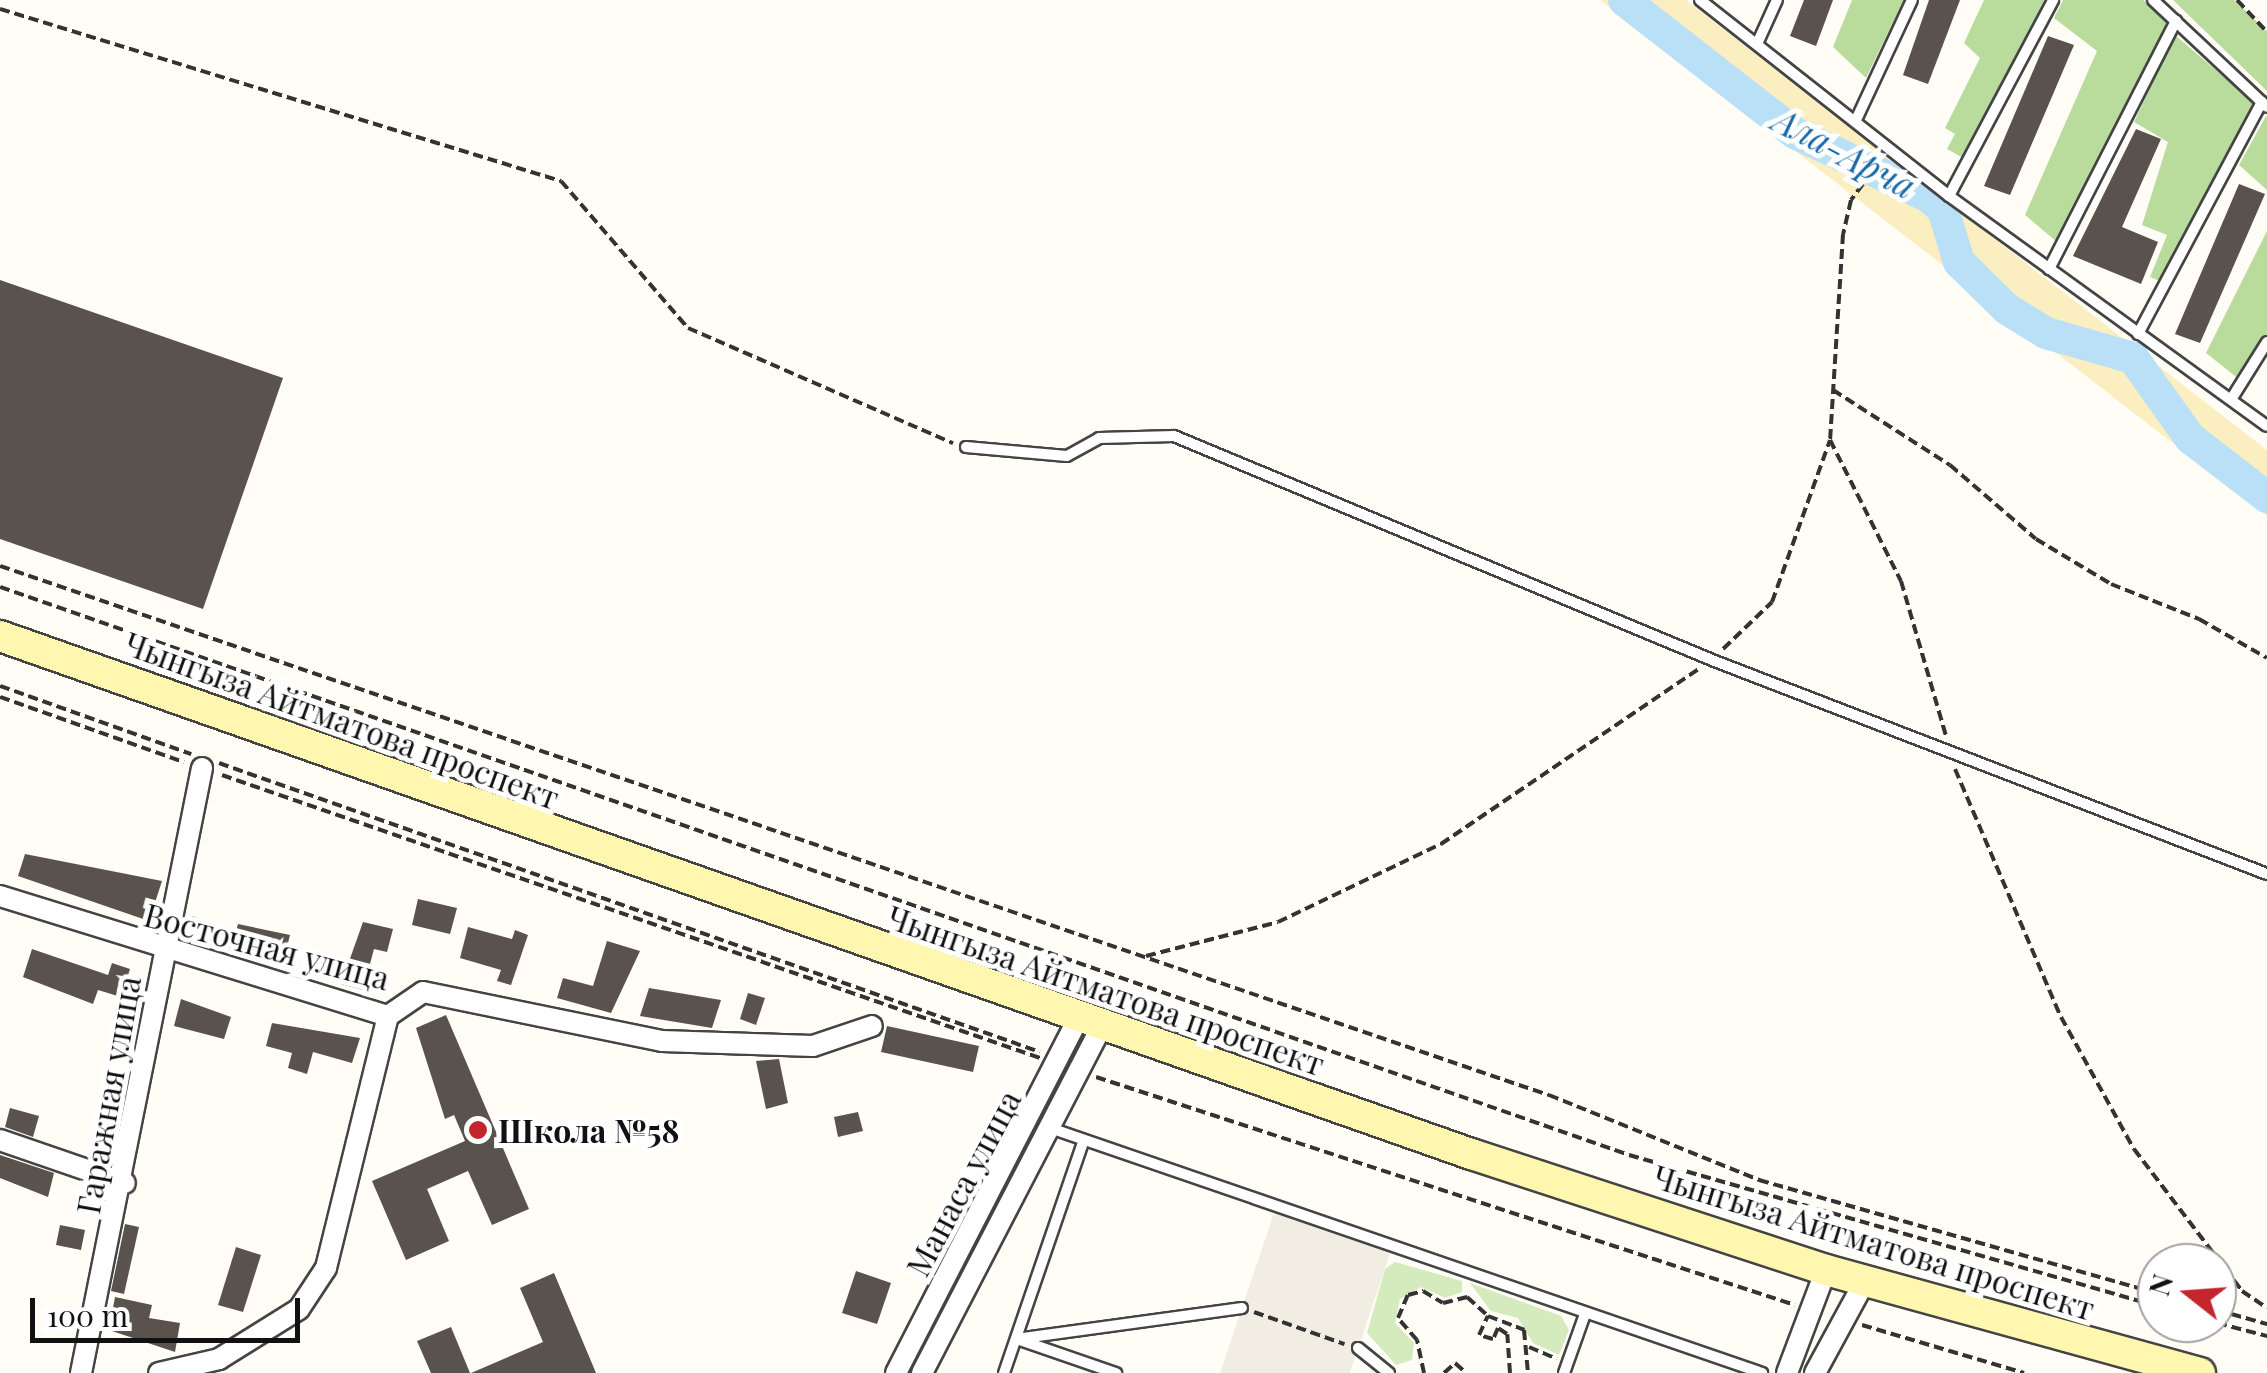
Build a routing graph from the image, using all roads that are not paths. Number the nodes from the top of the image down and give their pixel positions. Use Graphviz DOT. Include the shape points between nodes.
graph roads {
  1 [pos="1700,0"];
  2 [pos="1777,0"];
  3 [pos="1912,0"];
  4 [pos="2053,0"];
  5 [pos="2154,0"];
  6 [pos="2176,21"];
  7 [pos="1757,44"];
  8 [pos="2264,104"];
  9 [pos="1856,120"];
  10 [pos="1950,196"];
  11 [pos="2050,269"];
  12 [pos="2138,334"];
  13 [pos="2267,342"];
  14 [pos="2232,398"];
  15 [pos="2267,426"];
  16 [pos="966,447"];
  17 [pos="0,636"];
  18 [pos="202,768"];
  19 [pos="2267,874"];
  20 [pos="0,896"];
  21 [pos="164,953"];
  22 [pos="388,1016"];
  23 [pos="1089,1023"];
  24 [pos="872,1026"];
  25 [pos="1053,1129"];
  26 [pos="0,1140"];
  27 [pos="1084,1140"];
  28 [pos="125,1183"];
  29 [pos="1826,1270"];
  30 [pos="1865,1281"];
  31 [pos="1242,1308"];
  32 [pos="1585,1314"];
  33 [pos="1016,1339"];
  34 [pos="1358,1348"];
  35 [pos="82,1373"];
  36 [pos="160,1373"];
  37 [pos="896,1373"];
  38 [pos="922,1373"];
  39 [pos="1004,1373"];
  40 [pos="1116,1373"];
  41 [pos="1389,1373"];
  42 [pos="1564,1373"];
  43 [pos="1762,1373"];
  44 [pos="1788,1373"];
  45 [pos="1816,1373"];
  46 [pos="2200,1373"];
  1 -- 7 [label="lane"];
  2 -- 7 [label="lane"];
  3 -- 9 [label="lane"];
  4 -- 10 [label="lane"];
  5 -- 6 [label="lane"];
  6 -- 8 [label="lane"];
  6 -- 11 [label="lane"];
  7 -- 9 [label="lane"];
  8 -- 12 [label="lane"];
  9 -- 10 [label="lane"];
  10 -- 11 [label="lane"];
  11 -- 12 [label="lane"];
  12 -- 14 [label="lane"];
  13 -- 14 [label="lane"];
  14 -- 15 [label="lane"];
  16 -- 19 [label="lane" via="1067,456 1100,438 1174,436 1712,660"];
  17 -- 23 [label="main road, Чынгыза Айтматова проспект"];
  18 -- 21 [label="street, Гаражная улица"];
  20 -- 21 [label="street, Восточная улица"];
  21 -- 22 [label="street, Восточная улица"];
  21 -- 28 [label="street, Гаражная улица"];
  22 -- 24 [label="street, Восточная улица" via="423,992 662,1042 813,1046"];
  22 -- 36 [label="street" via="326,1268 299,1309 220,1359"];
  23 -- 25 [label="street, Манаса улица" via="1084,1072"];
  23 -- 29 [label="main road, Чынгыза Айтматова проспект"];
  23 -- 37 [label="street, Манаса улица"];
  25 -- 27 [label="lane"];
  25 -- 38 [label="street, Манаса улица"];
  26 -- 28 [label="street"];
  27 -- 32 [label="lane"];
  27 -- 33 [label="lane"];
  28 -- 35 [label="street, Гаражная улица"];
  29 -- 30 [label="main road, Чынгыза Айтматова проспект"];
  29 -- 44 [label="street"];
  30 -- 45 [label="street"];
  30 -- 46 [label="main road, Чынгыза Айтматова проспект"];
  31 -- 33 [label="lane"];
  32 -- 42 [label="lane"];
  32 -- 43 [label="lane"];
  33 -- 39 [label="lane"];
  33 -- 40 [label="lane"];
  34 -- 41 [label="lane"];
}
